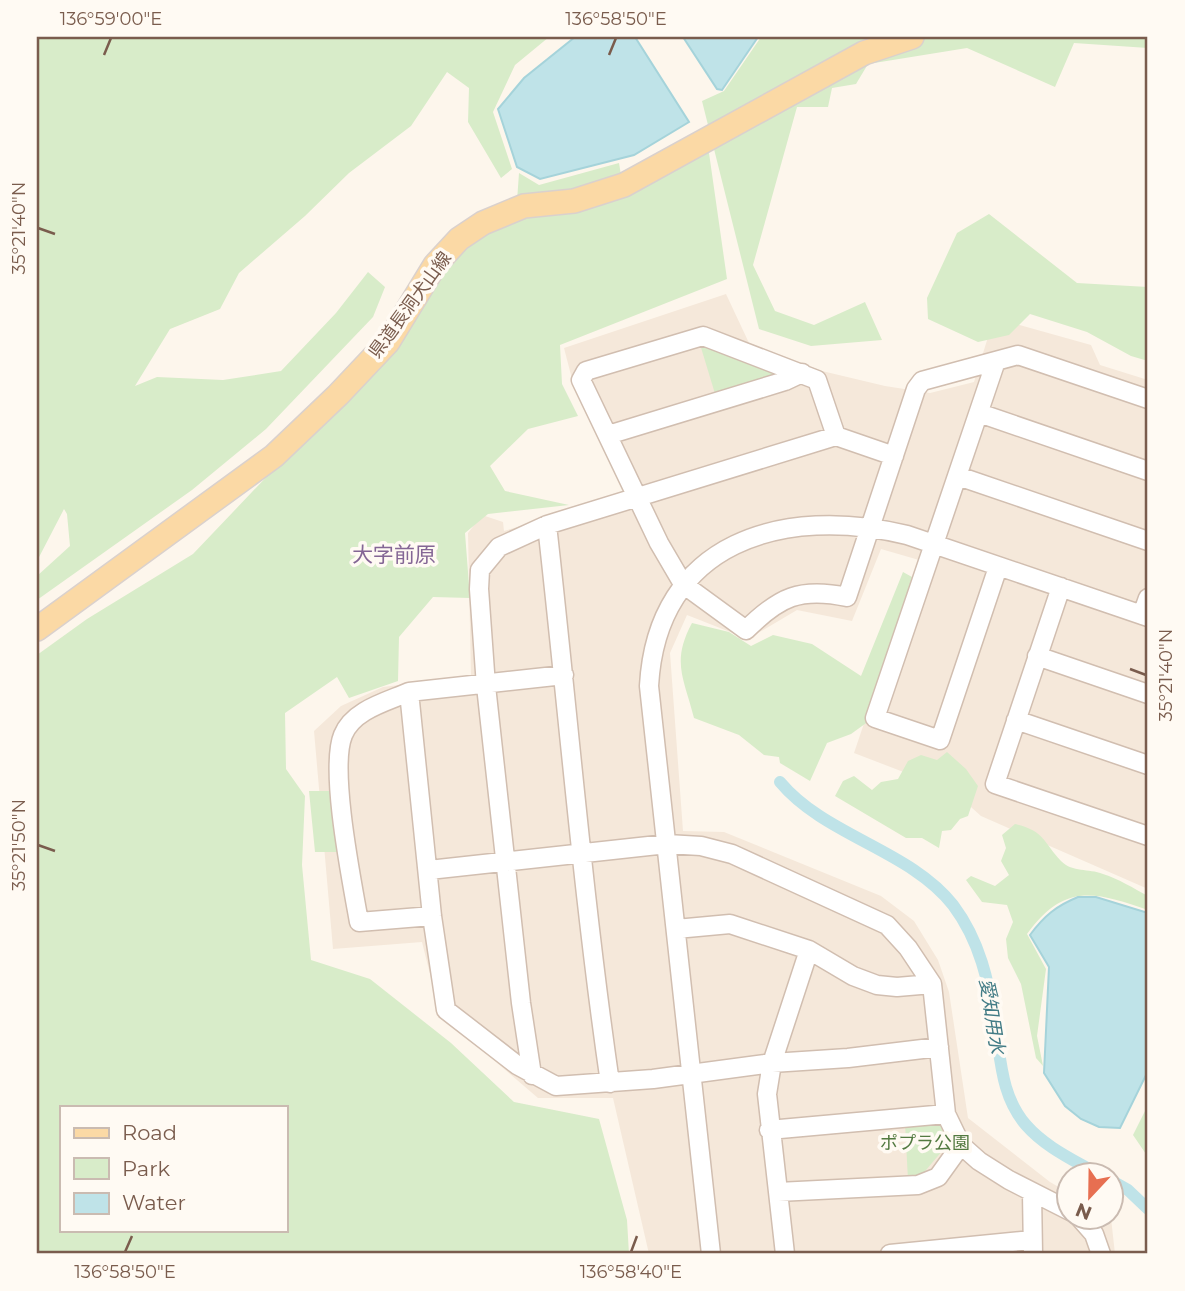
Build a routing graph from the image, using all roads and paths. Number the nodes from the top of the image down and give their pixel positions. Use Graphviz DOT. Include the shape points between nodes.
graph roads {
  1 [pos="912,37"];
  2 [pos="996,361"];
  3 [pos="802,373"];
  4 [pos="1148,399"];
  5 [pos="979,413"];
  6 [pos="608,435"];
  7 [pos="836,436"];
  8 [pos="894,456"];
  9 [pos="1148,471"];
  10 [pos="958,476"];
  11 [pos="639,498"];
  12 [pos="547,525"];
  13 [pos="869,526"];
  14 [pos="1148,541"];
  15 [pos="933,545"];
  16 [pos="998,567"];
  17 [pos="683,584"];
  18 [pos="1061,587"];
  19 [pos="1148,597"];
  20 [pos="1145,616"];
  21 [pos="37,629"];
  22 [pos="1037,656"];
  23 [pos="564,675"];
  24 [pos="486,686"];
  25 [pos="409,692"];
  26 [pos="1148,694"];
  27 [pos="1016,720"];
  28 [pos="1148,765"];
  29 [pos="1148,835"];
  30 [pos="667,844"];
  31 [pos="584,852"];
  32 [pos="505,862"];
  33 [pos="429,870"];
  34 [pos="432,916"];
  35 [pos="676,929"];
  36 [pos="809,950"];
  37 [pos="932,984"];
  38 [pos="939,1047"];
  39 [pos="772,1063"];
  40 [pos="693,1074"];
  41 [pos="532,1075"];
  42 [pos="610,1083"];
  43 [pos="946,1114"];
  44 [pos="769,1130"];
  45 [pos="961,1145"];
  46 [pos="778,1192"];
  47 [pos="1032,1192"];
  48 [pos="1056,1204"];
  49 [pos="1092,1232"];
  50 [pos="1032,1247"];
  51 [pos="711,1254"];
  52 [pos="785,1254"];
  53 [pos="890,1254"];
  54 [pos="1101,1254"];
  1 -- 21 [label="main road, 県道長洞犬山線" via="864,53 624,185 573,201 524,206 459,239 435,265 388,342 274,456"];
  2 -- 4 [label="street" via="1018,355"];
  2 -- 5 [label="street"];
  2 -- 8 [label="street" via="918,383"];
  3 -- 6 [label="street"];
  3 -- 6 [label="street" via="703,336 586,371 581,380"];
  3 -- 7 [label="street" via="817,380"];
  5 -- 9 [label="street"];
  5 -- 10 [label="street"];
  6 -- 11 [label="street"];
  7 -- 8 [label="street"];
  7 -- 11 [label="street"];
  8 -- 13 [label="street"];
  10 -- 14 [label="street"];
  10 -- 15 [label="street"];
  11 -- 12 [label="street"];
  11 -- 17 [label="street"];
  12 -- 23 [label="street"];
  12 -- 24 [label="street" via="499,547 480,570"];
  13 -- 15 [label="street"];
  13 -- 17 [label="street" via="830,523 777,530 713,557"];
  13 -- 17 [label="street" via="847,597 797,594 768,608 746,630"];
  15 -- 16 [label="street"];
  15 -- 16 [label="street" via="875,718 940,740"];
  16 -- 18 [label="street"];
  17 -- 30 [label="street" via="666,608 651,659 649,685"];
  18 -- 20 [label="street"];
  18 -- 22 [label="street"];
  19 -- 20 [label="street"];
  22 -- 26 [label="street"];
  22 -- 27 [label="street"];
  23 -- 24 [label="street"];
  23 -- 31 [label="street"];
  24 -- 25 [label="street"];
  24 -- 32 [label="street"];
  25 -- 33 [label="street"];
  25 -- 34 [label="street" via="370,708 343,735 339,763 345,835 359,922"];
  27 -- 28 [label="street"];
  27 -- 29 [label="street" via="995,784"];
  30 -- 31 [label="street"];
  30 -- 35 [label="street"];
  30 -- 37 [label="street" via="732,853 875,917 908,948"];
  31 -- 32 [label="street"];
  31 -- 42 [label="street" via="593,966"];
  32 -- 33 [label="street"];
  32 -- 41 [label="street"];
  33 -- 34 [label="street"];
  34 -- 41 [label="street" via="446,1010"];
  35 -- 36 [label="street" via="730,924"];
  35 -- 40 [label="street"];
  36 -- 37 [label="street" via="877,985"];
  36 -- 39 [label="street"];
  37 -- 38 [label="street"];
  38 -- 39 [label="street"];
  38 -- 43 [label="street"];
  39 -- 40 [label="street"];
  39 -- 44 [label="street" via="767,1094"];
  40 -- 42 [label="street"];
  40 -- 51 [label="street"];
  41 -- 42 [label="street" via="556,1086"];
  43 -- 44 [label="street"];
  43 -- 45 [label="street"];
  44 -- 46 [label="street"];
  45 -- 46 [label="street" via="937,1177 918,1185"];
  45 -- 47 [label="street" via="978,1161"];
  46 -- 52 [label="street"];
  47 -- 48 [label="street"];
  47 -- 50 [label="street"];
  49 -- 54 [label="street"];
  50 -- 53 [label="street"];
}
